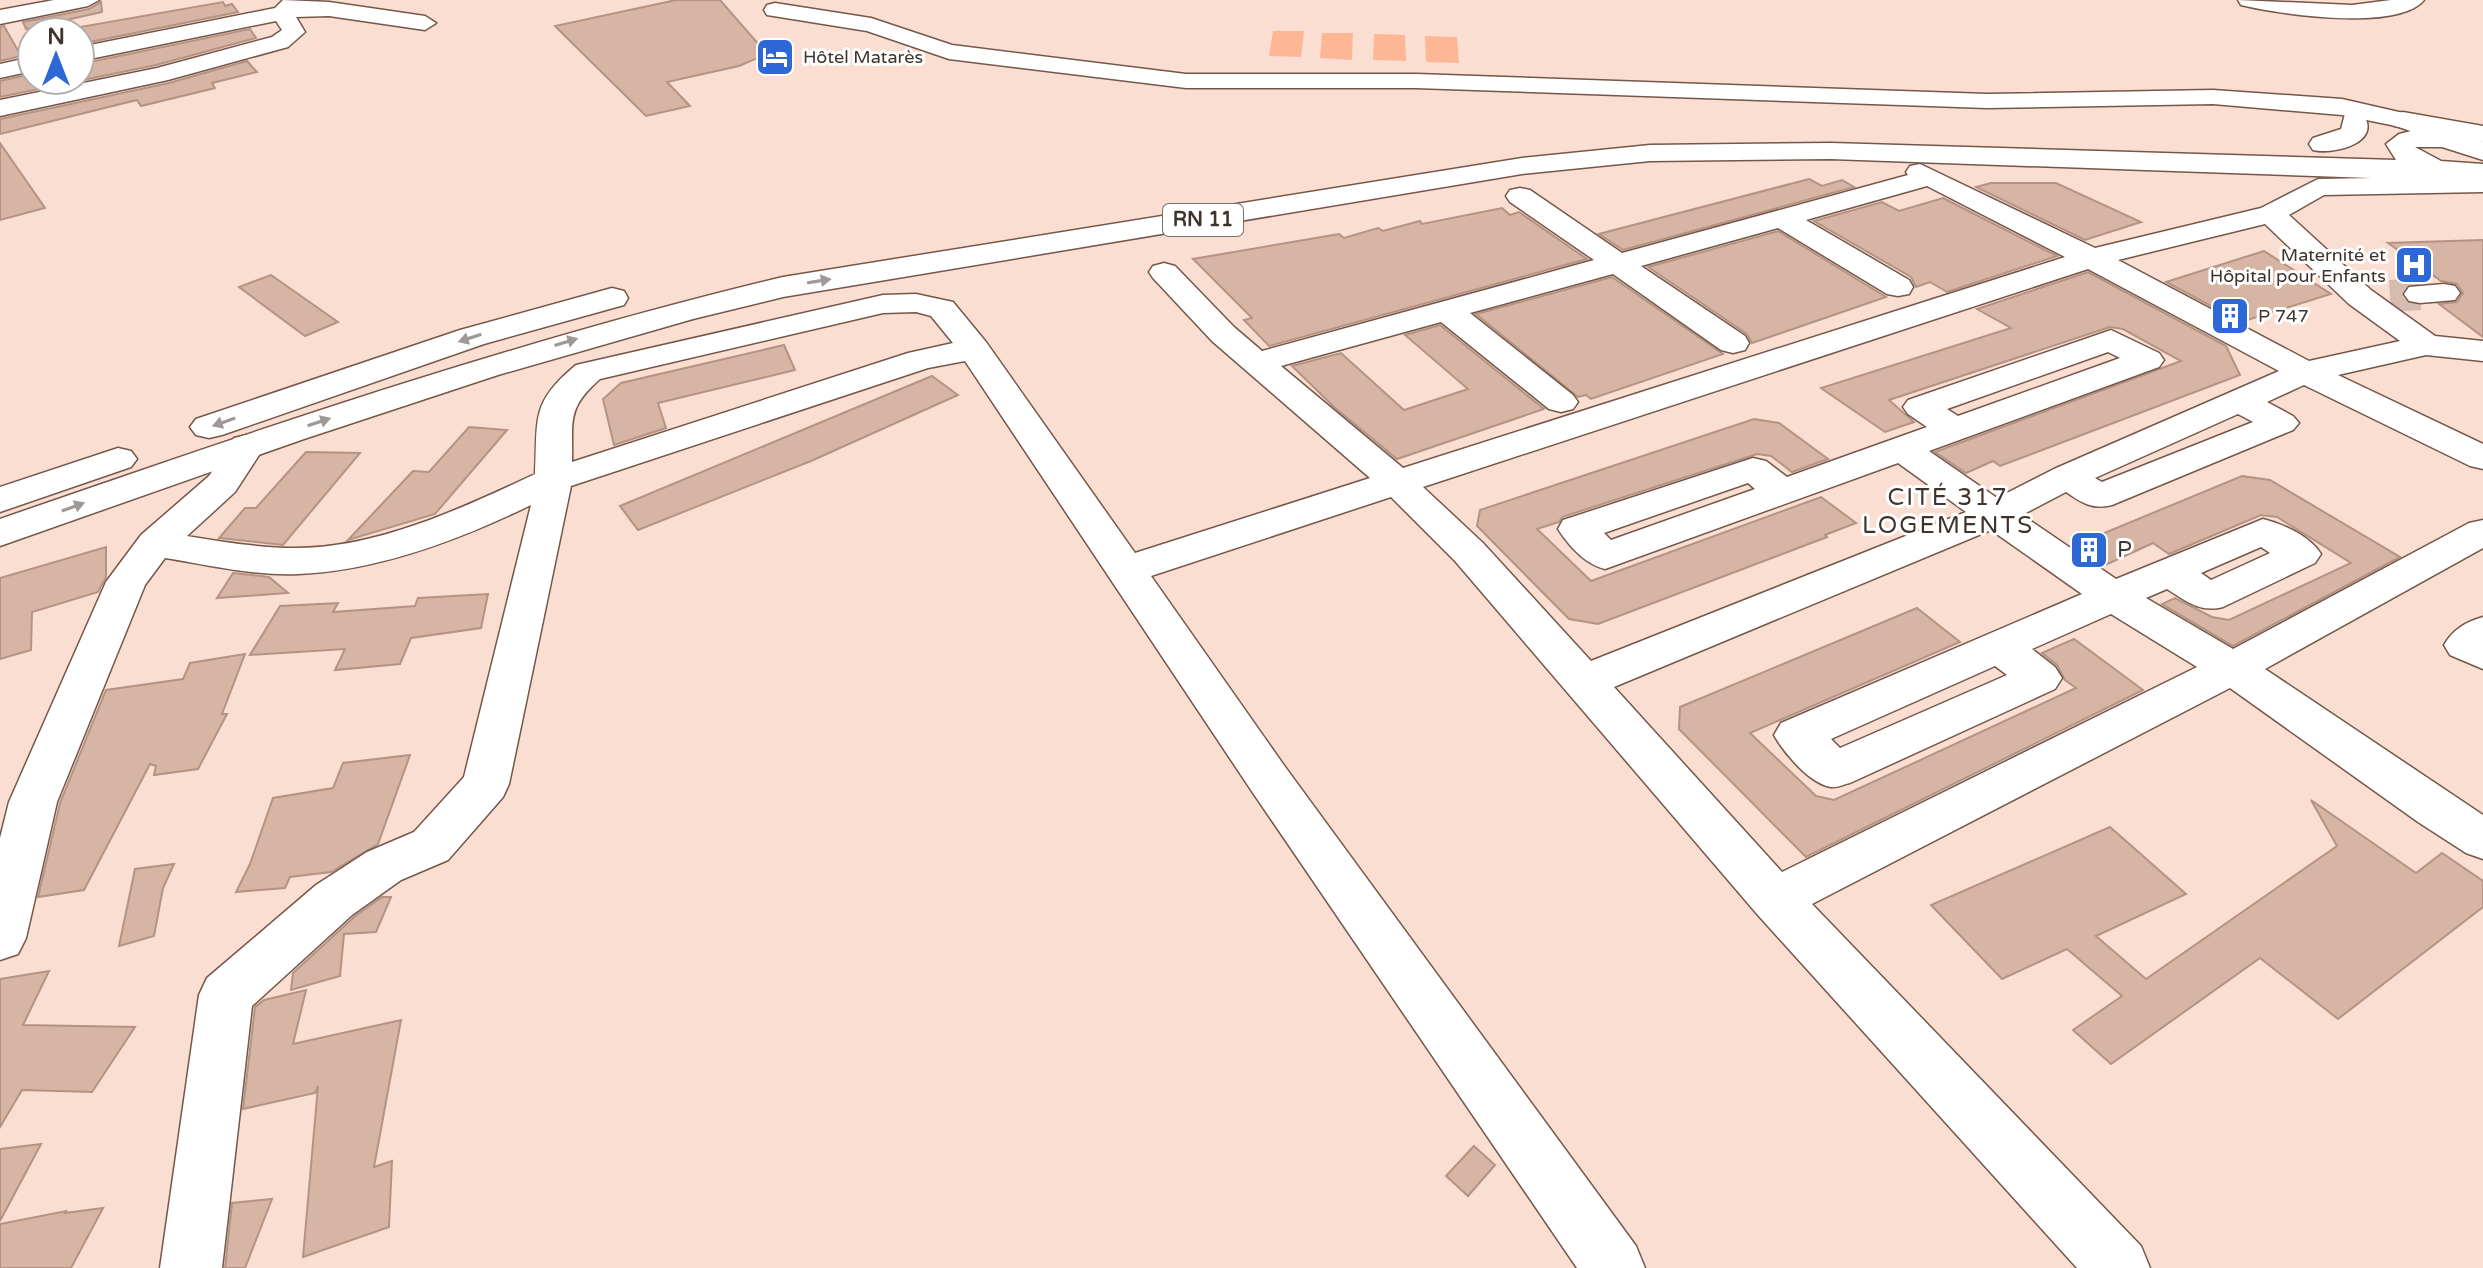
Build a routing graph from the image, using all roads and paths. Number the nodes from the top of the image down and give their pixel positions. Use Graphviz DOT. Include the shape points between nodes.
graph roads {
  1 [pos="88,0"];
  2 [pos="2249,0"];
  3 [pos="2413,0"];
  4 [pos="289,6"];
  5 [pos="775,10"];
  6 [pos="0,17"];
  7 [pos="425,23"];
  8 [pos="96,50"];
  9 [pos="2303,103"];
  10 [pos="0,108"];
  11 [pos="2354,120"];
  12 [pos="2323,144"];
  13 [pos="2451,150"];
  14 [pos="2444,170"];
  15 [pos="1520,196"];
  16 [pos="2271,214"];
  17 [pos="1781,218"];
  18 [pos="2091,258"];
  19 [pos="1616,264"];
  20 [pos="1164,272"];
  21 [pos="693,279"];
  22 [pos="1898,287"];
  23 [pos="635,293"];
  24 [pos="1446,310"];
  25 [pos="1733,343"];
  26 [pos="2426,345"];
  27 [pos="974,349"];
  28 [pos="2483,351"];
  29 [pos="1258,362"];
  30 [pos="2305,372"];
  31 [pos="1561,402"];
  32 [pos="1955,430"];
  33 [pos="187,435"];
  34 [pos="247,446"];
  35 [pos="1903,450"];
  36 [pos="141,451"];
  37 [pos="2483,458"];
  38 [pos="553,480"];
  39 [pos="1399,484"];
  40 [pos="1782,492"];
  41 [pos="0,500"];
  42 [pos="1995,514"];
  43 [pos="2483,532"];
  44 [pos="0,533"];
  45 [pos="155,544"];
  46 [pos="1126,570"];
  47 [pos="2170,572"];
  48 [pos="2115,598"];
  49 [pos="2483,632"];
  50 [pos="2000,647"];
  51 [pos="2483,654"];
  52 [pos="2232,668"];
  53 [pos="1583,683"];
  54 [pos="2483,839"];
  55 [pos="1775,899"];
  56 [pos="0,938"];
  57 [pos="191,1268"];
  58 [pos="1614,1268"];
  59 [pos="2119,1268"];
  1 -- 6 [label="street"];
  2 -- 3 [label="street" via="2331,12"];
  4 -- 7 [label="street"];
  4 -- 8 [label="street"];
  4 -- 10 [label="street" via="294,32 280,42 160,75"];
  5 -- 9 [label="street" via="871,25 949,52 1186,81 1416,81 1956,100 2200,96"];
  9 -- 11 [label="street"];
  9 -- 13 [label="street"];
  11 -- 12 [label="highway" via="2354,133"];
  11 -- 13 [label="street"];
  12 -- 13 [label="highway, RN 11"];
  12 -- 21 [label="highway, RN 11" via="1763,131 1637,136 1462,156"];
  13 -- 14 [label="highway"];
  13 -- 14 [label="highway" via="2415,160"];
  13 -- 16 [label="street" via="2318,187"];
  34 -- 14 [label="highway, RN 11, one-way" via="594,333 783,287 1522,166 1650,153 1776,150"];
  15 -- 19 [label="street"];
  16 -- 18 [label="street"];
  16 -- 26 [label="street" via="2404,295"];
  17 -- 18 [label="street" via="1925,174"];
  17 -- 19 [label="street"];
  17 -- 22 [label="street"];
  18 -- 30 [label="street"];
  18 -- 39 [label="street"];
  19 -- 24 [label="street"];
  19 -- 25 [label="street"];
  20 -- 29 [label="street"];
  23 -- 33 [label="highway, one-way" via="472,337"];
  24 -- 29 [label="street"];
  24 -- 31 [label="street"];
  26 -- 28 [label="street"];
  26 -- 30 [label="street"];
  27 -- 38 [label="street" via="920,360"];
  27 -- 38 [label="street" via="942,309 883,304 588,372 556,407"];
  27 -- 46 [label="street"];
  29 -- 39 [label="street"];
  30 -- 37 [label="street"];
  30 -- 42 [label="street"];
  32 -- 32 [label="street" via="1920,407 2111,340 2147,360"];
  32 -- 35 [label="street"];
  44 -- 34 [label="highway, RN 11, one-way"];
  34 -- 45 [label="street" via="222,484"];
  35 -- 40 [label="street"];
  35 -- 42 [label="street"];
  36 -- 41 [label="highway"];
  38 -- 45 [label="street" via="478,516 374,550 298,561"];
  38 -- 57 [label="street" via="486,784 431,846 384,866 334,900 226,995"];
  39 -- 46 [label="street"];
  39 -- 53 [label="street" via="1469,552"];
  42 -- 48 [label="street"];
  42 -- 53 [label="street" via="1915,545 1939,562 1656,681 1634,659"];
  43 -- 52 [label="street"];
  45 -- 56 [label="street" via="126,582 33,802"];
  46 -- 58 [label="street"];
  47 -- 48 [label="street"];
  48 -- 50 [label="street"];
  48 -- 52 [label="street"];
  49 -- 51 [label="street" via="2465,645"];
  50 -- 50 [label="street" via="2040,678 1834,770 1797,735"];
  52 -- 54 [label="street"];
  52 -- 55 [label="street"];
  53 -- 55 [label="street"];
  55 -- 59 [label="street"];
}
